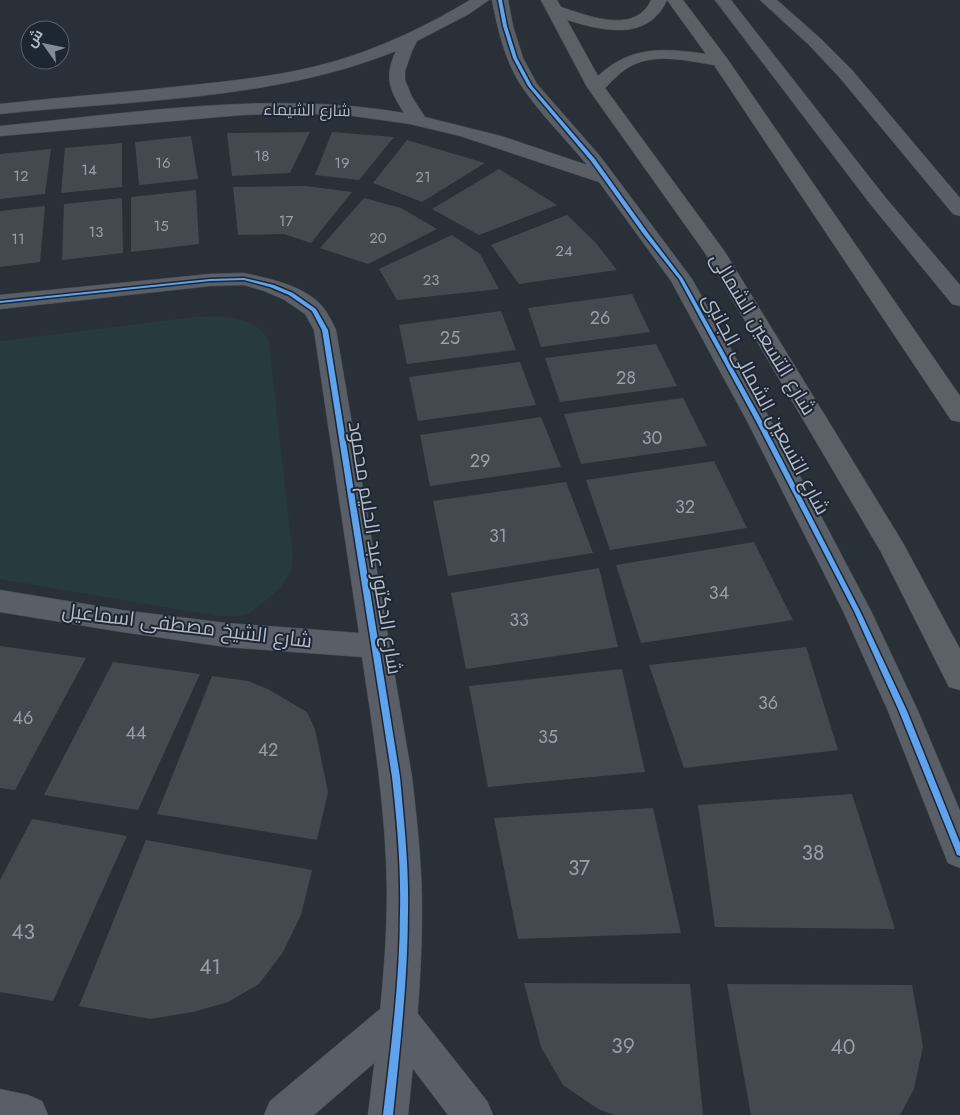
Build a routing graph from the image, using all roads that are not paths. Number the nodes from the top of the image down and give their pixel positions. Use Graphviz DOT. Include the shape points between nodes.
graph roads {
  1 [pos="481,0"];
  2 [pos="500,0"];
  3 [pos="659,0"];
  4 [pos="675,0"];
  5 [pos="723,0"];
  6 [pos="768,0"];
  7 [pos="551,5"];
  8 [pos="411,38"];
  9 [pos="720,61"];
  10 [pos="596,87"];
  11 [pos="194,90"];
  12 [pos="0,109"];
  13 [pos="198,112"];
  14 [pos="418,120"];
  15 [pos="0,131"];
  16 [pos="606,178"];
  17 [pos="960,210"];
  18 [pos="960,299"];
  19 [pos="0,302"];
  20 [pos="960,414"];
  21 [pos="0,601"];
  22 [pos="375,646"];
  23 [pos="960,678"];
  24 [pos="960,852"];
  25 [pos="398,1018"];
  26 [pos="0,1109"];
  27 [pos="28,1115"];
  28 [pos="284,1115"];
  29 [pos="388,1115"];
  30 [pos="473,1115"];
  1 -- 8 [label="street, شارع الشيماء"];
  2 -- 16 [label="street, شارع التسعين الشمالى الجانبى" via="515,58 530,86"];
  3 -- 7 [label="main road" via="651,14 642,21 611,25 594,22"];
  4 -- 9 [label="main road"];
  5 -- 18 [label="street" via="878,201"];
  6 -- 17 [label="street" via="846,74"];
  7 -- 10 [label="main road, شارع التسعين الشمالى"];
  8 -- 11 [label="street, شارع الشيماء" via="337,66 297,76"];
  8 -- 14 [label="street" via="397,64 396,79 400,92"];
  9 -- 10 [label="main road" via="644,56 629,60"];
  9 -- 20 [label="main road"];
  10 -- 23 [label="main road, شارع التسعين الشمالى" via="715,252 892,550"];
  11 -- 12 [label="street, شارع الشيماء"];
  11 -- 13 [label="street"];
  13 -- 14 [label="street, شارع الشيماء" via="340,109"];
  13 -- 15 [label="street, شارع الشيماء"];
  14 -- 16 [label="street, شارع الشيماء" via="474,134"];
  16 -- 24 [label="street, شارع التسعين الشمالى الجانبى" via="681,279 758,420 857,611 903,711"];
  19 -- 22 [label="street, شارع الدكتور عبد الحليم محمود" via="244,279 291,294 314,310 325,330"];
  21 -- 22 [label="street, شارع الشيخ مصطفى اسماعيل" via="226,634"];
  22 -- 25 [label="street, شارع الدكتور عبد الحليم محمود" via="404,849 404,929"];
  25 -- 28 [label="street"];
  25 -- 29 [label="street, شارع الدكتور عبد الحليم محمود"];
  25 -- 30 [label="street"];
  26 -- 27 [label="street"];
}
